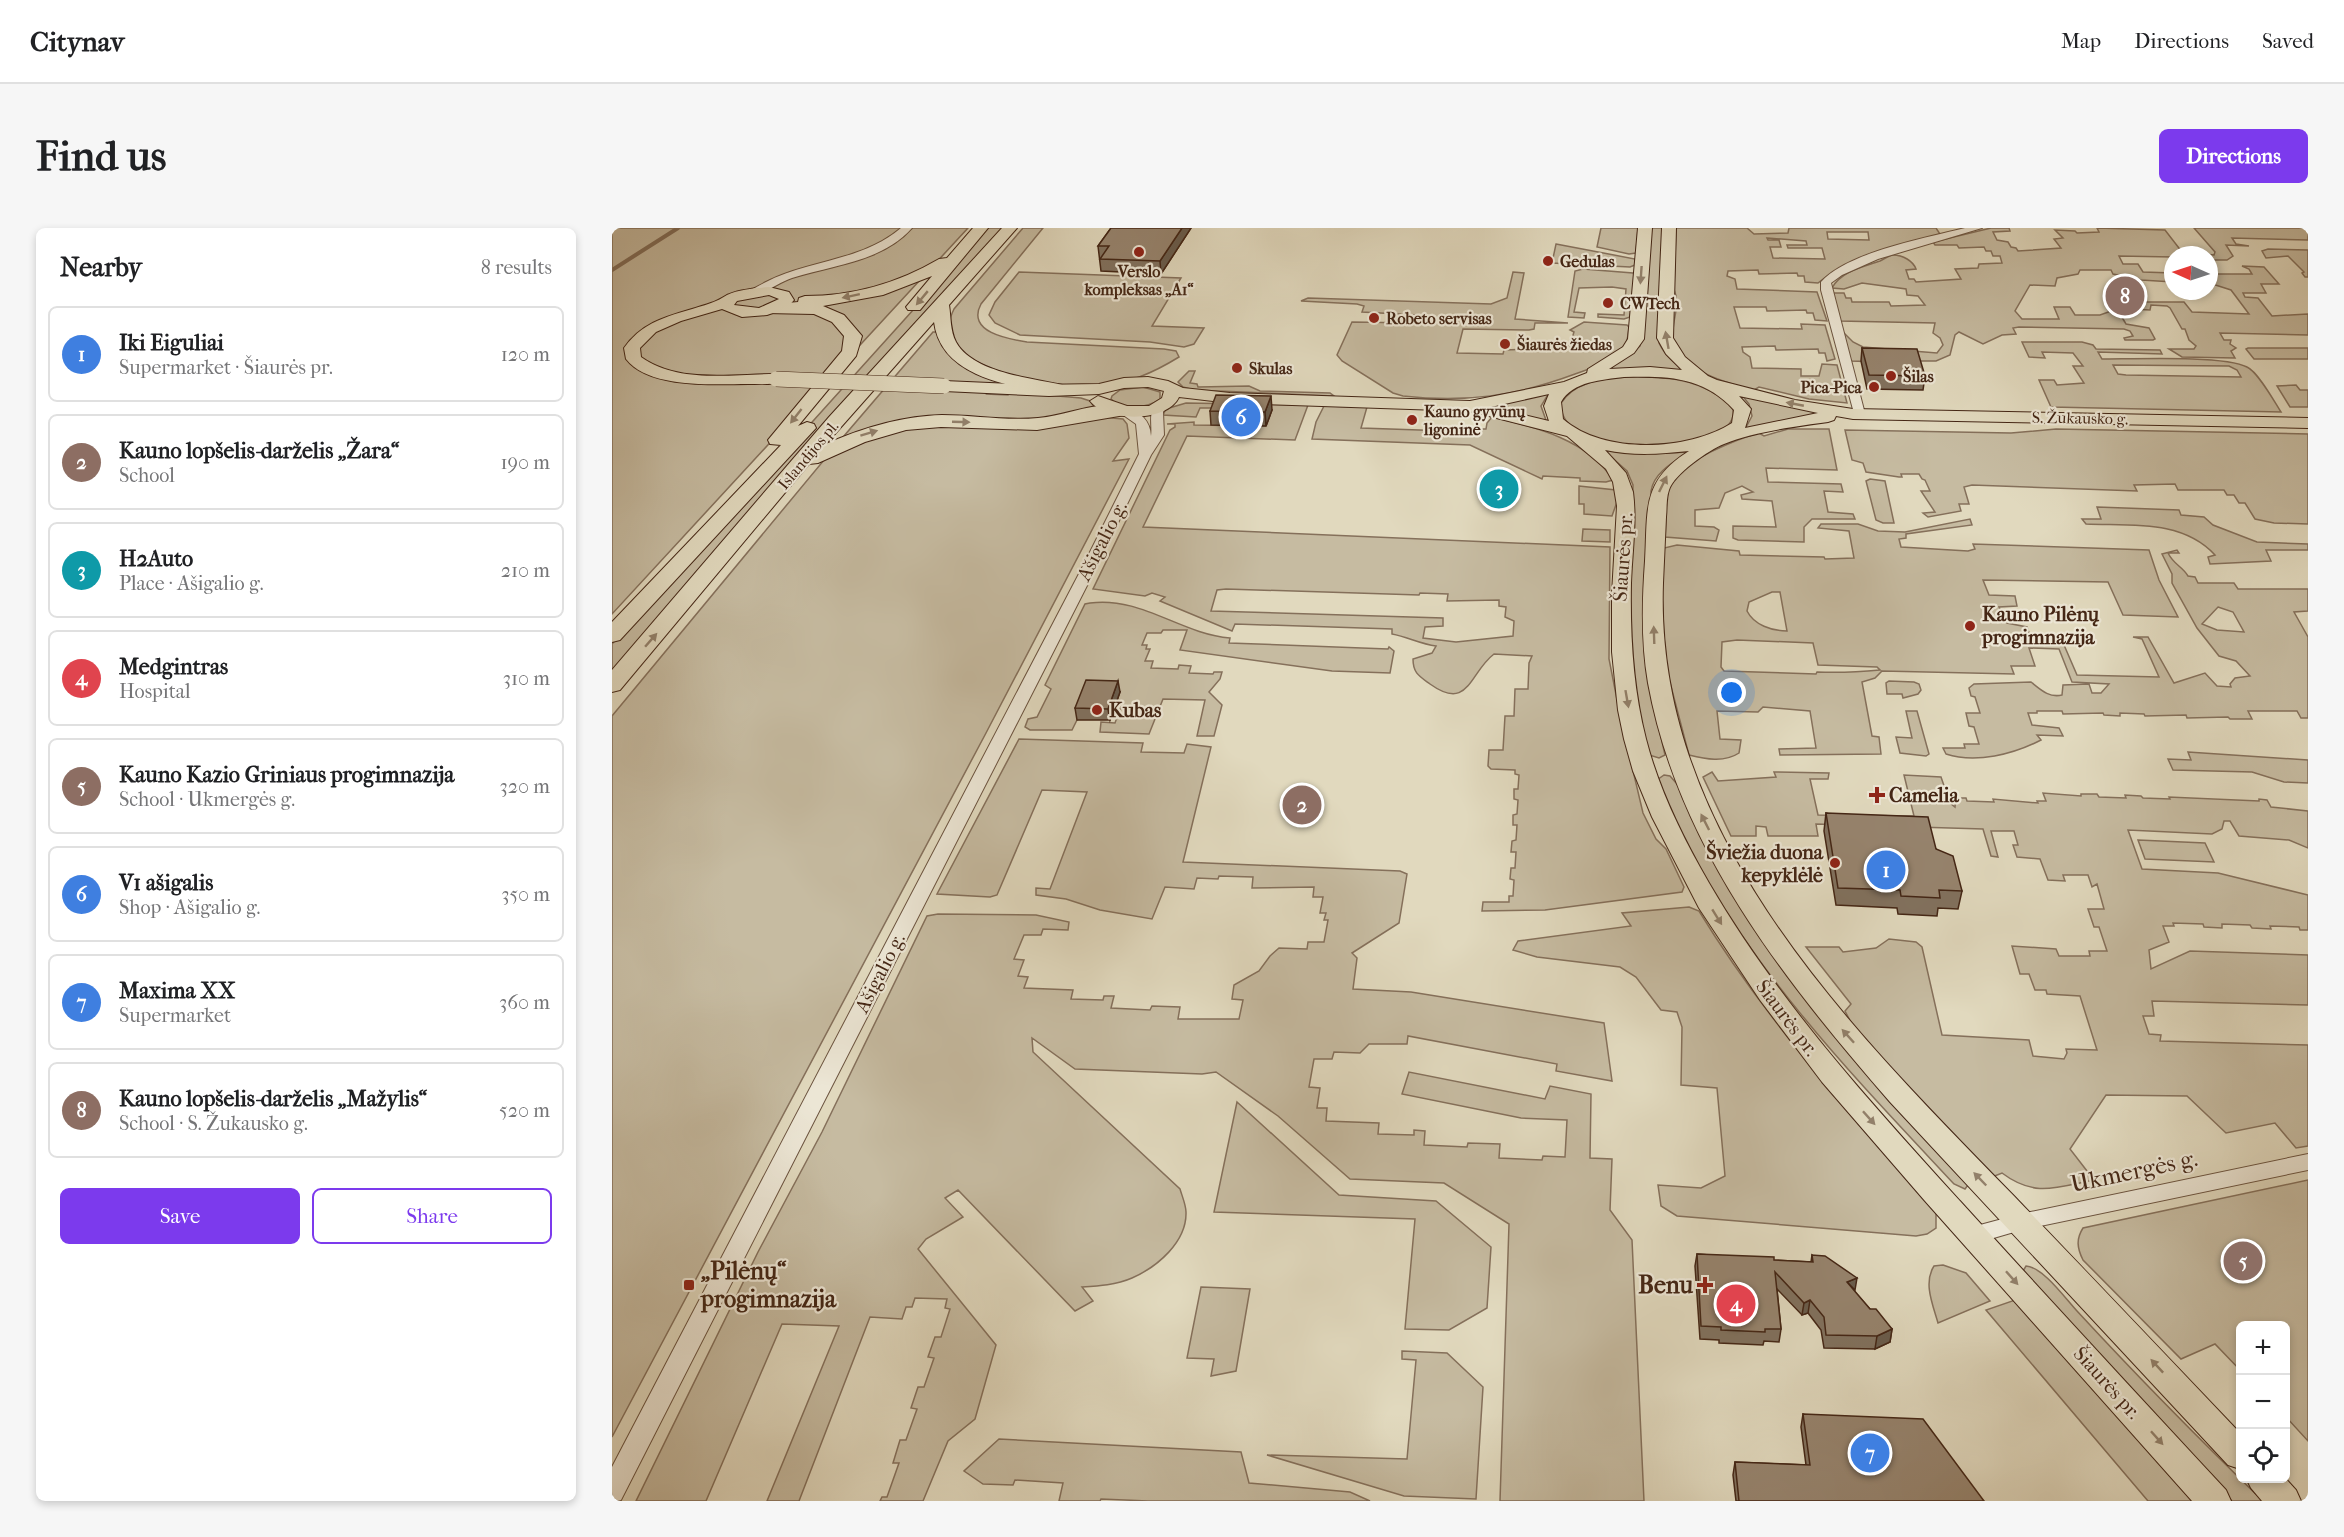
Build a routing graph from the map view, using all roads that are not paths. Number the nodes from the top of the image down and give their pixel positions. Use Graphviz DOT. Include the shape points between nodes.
graph roads {
  1 [pos="907,228"];
  2 [pos="981,228"];
  3 [pos="1010,228"];
  4 [pos="1645,228"];
  5 [pos="1669,228"];
  6 [pos="1977,228"];
  7 [pos="959,253"];
  8 [pos="800,273"];
  9 [pos="754,292"];
  10 [pos="780,300"];
  11 [pos="941,303"];
  12 [pos="734,306"];
  13 [pos="1577,382"];
  14 [pos="1708,382"];
  15 [pos="1110,387"];
  16 [pos="1056,389"];
  17 [pos="1035,390"];
  18 [pos="1166,400"];
  19 [pos="1099,402"];
  20 [pos="1469,406"];
  21 [pos="1121,411"];
  22 [pos="1856,414"];
  23 [pos="2308,423"];
  24 [pos="1574,434"];
  25 [pos="1715,441"];
  26 [pos="1145,454"];
  27 [pos="799,465"];
  28 [pos="704,537"];
  29 [pos="612,635"];
  30 [pos="612,685"];
  31 [pos="1681,767"];
  32 [pos="1644,769"];
  33 [pos="2308,1162"];
  34 [pos="2021,1222"];
  35 [pos="1972,1235"];
  36 [pos="2236,1450"];
  37 [pos="2267,1483"];
  38 [pos="612,1492"];
  39 [pos="2214,1501"];
  40 [pos="2284,1501"];
  1 -- 8 [label="street" via="872,253"];
  2 -- 7 [label="highway, Islandijos pl."];
  3 -- 11 [label="highway, Islandijos pl."];
  4 -- 13 [label="main road, one-way" via="1636,339 1623,354"];
  14 -- 5 [label="main road, one-way" via="1677,360 1665,338"];
  6 -- 22 [label="street" via="1876,257 1826,282"];
  7 -- 10 [label="highway, one-way" via="921,275 876,290 818,301"];
  7 -- 28 [label="highway, Islandijos pl., one-way" via="804,432"];
  8 -- 9 [label="street"];
  8 -- 10 [label="street" via="782,286"];
  9 -- 10 [label="main road"];
  9 -- 12 [label="main road" via="738,296"];
  10 -- 12 [label="main road"];
  10 -- 28 [label="highway, one-way" via="825,312 849,329 853,344"];
  11 -- 16 [label="highway" via="945,336 958,355 1005,378"];
  11 -- 27 [label="highway, Islandijos pl."];
  12 -- 17 [label="main road, bridge" via="676,318 651,329 636,341 632,354 648,369 672,375"];
  13 -- 14 [label="main road, S. Žukausko g." via="1608,374 1641,372"];
  13 -- 20 [label="main road"];
  13 -- 24 [label="main road, Šiaurės pr." via="1556,396 1551,411 1561,426"];
  22 -- 14 [label="main road, S. Žukausko g., one-way" via="1794,405"];
  14 -- 25 [label="main road, Šiaurės pr." via="1734,397 1743,415 1731,433"];
  15 -- 16 [label="main road"];
  15 -- 18 [label="main road" via="1131,382 1162,384"];
  15 -- 19 [label="main road" via="1100,394"];
  16 -- 17 [label="main road"];
  17 -- 19 [label="main road" via="1079,395"];
  18 -- 20 [label="main road" via="1230,398"];
  18 -- 21 [label="main road" via="1144,411"];
  18 -- 26 [label="street, Ašigalio g." via="1157,411 1159,434"];
  19 -- 21 [label="main road"];
  20 -- 24 [label="main road"];
  21 -- 26 [label="street, Ašigalio g." via="1141,419"];
  27 -- 21 [label="highway, one-way" via="864,434 903,425 941,421 1039,423 1097,411"];
  22 -- 23 [label="main road, S. Žukausko g."];
  22 -- 25 [label="main road, S. Žukausko g." via="1792,422"];
  24 -- 25 [label="main road, S. Žukausko g." via="1605,445 1645,450 1686,448"];
  24 -- 32 [label="main road, Šiaurės pr., one-way" via="1613,466 1625,486 1621,661"];
  31 -- 25 [label="main road, Šiaurės pr., one-way" via="1665,712 1654,649 1653,577 1659,492 1669,472"];
  26 -- 38 [label="street, Ašigalio g."];
  30 -- 27 [label="highway, Islandijos pl., one-way"];
  28 -- 29 [label="highway, Islandijos pl."];
  31 -- 32 [label="main road"];
  34 -- 31 [label="main road, Šiaurės pr., one-way" via="1841,1029 1798,974 1720,850"];
  32 -- 35 [label="main road, Šiaurės pr., one-way" via="1658,807 1699,886 1752,972 1834,1080"];
  33 -- 34 [label="street, Ukmergės g."];
  34 -- 35 [label="street, Ukmergės g."];
  36 -- 34 [label="main road, Šiaurės pr., one-way"];
  35 -- 39 [label="main road, Šiaurės pr., one-way"];
  37 -- 40 [label="main road"];
}
